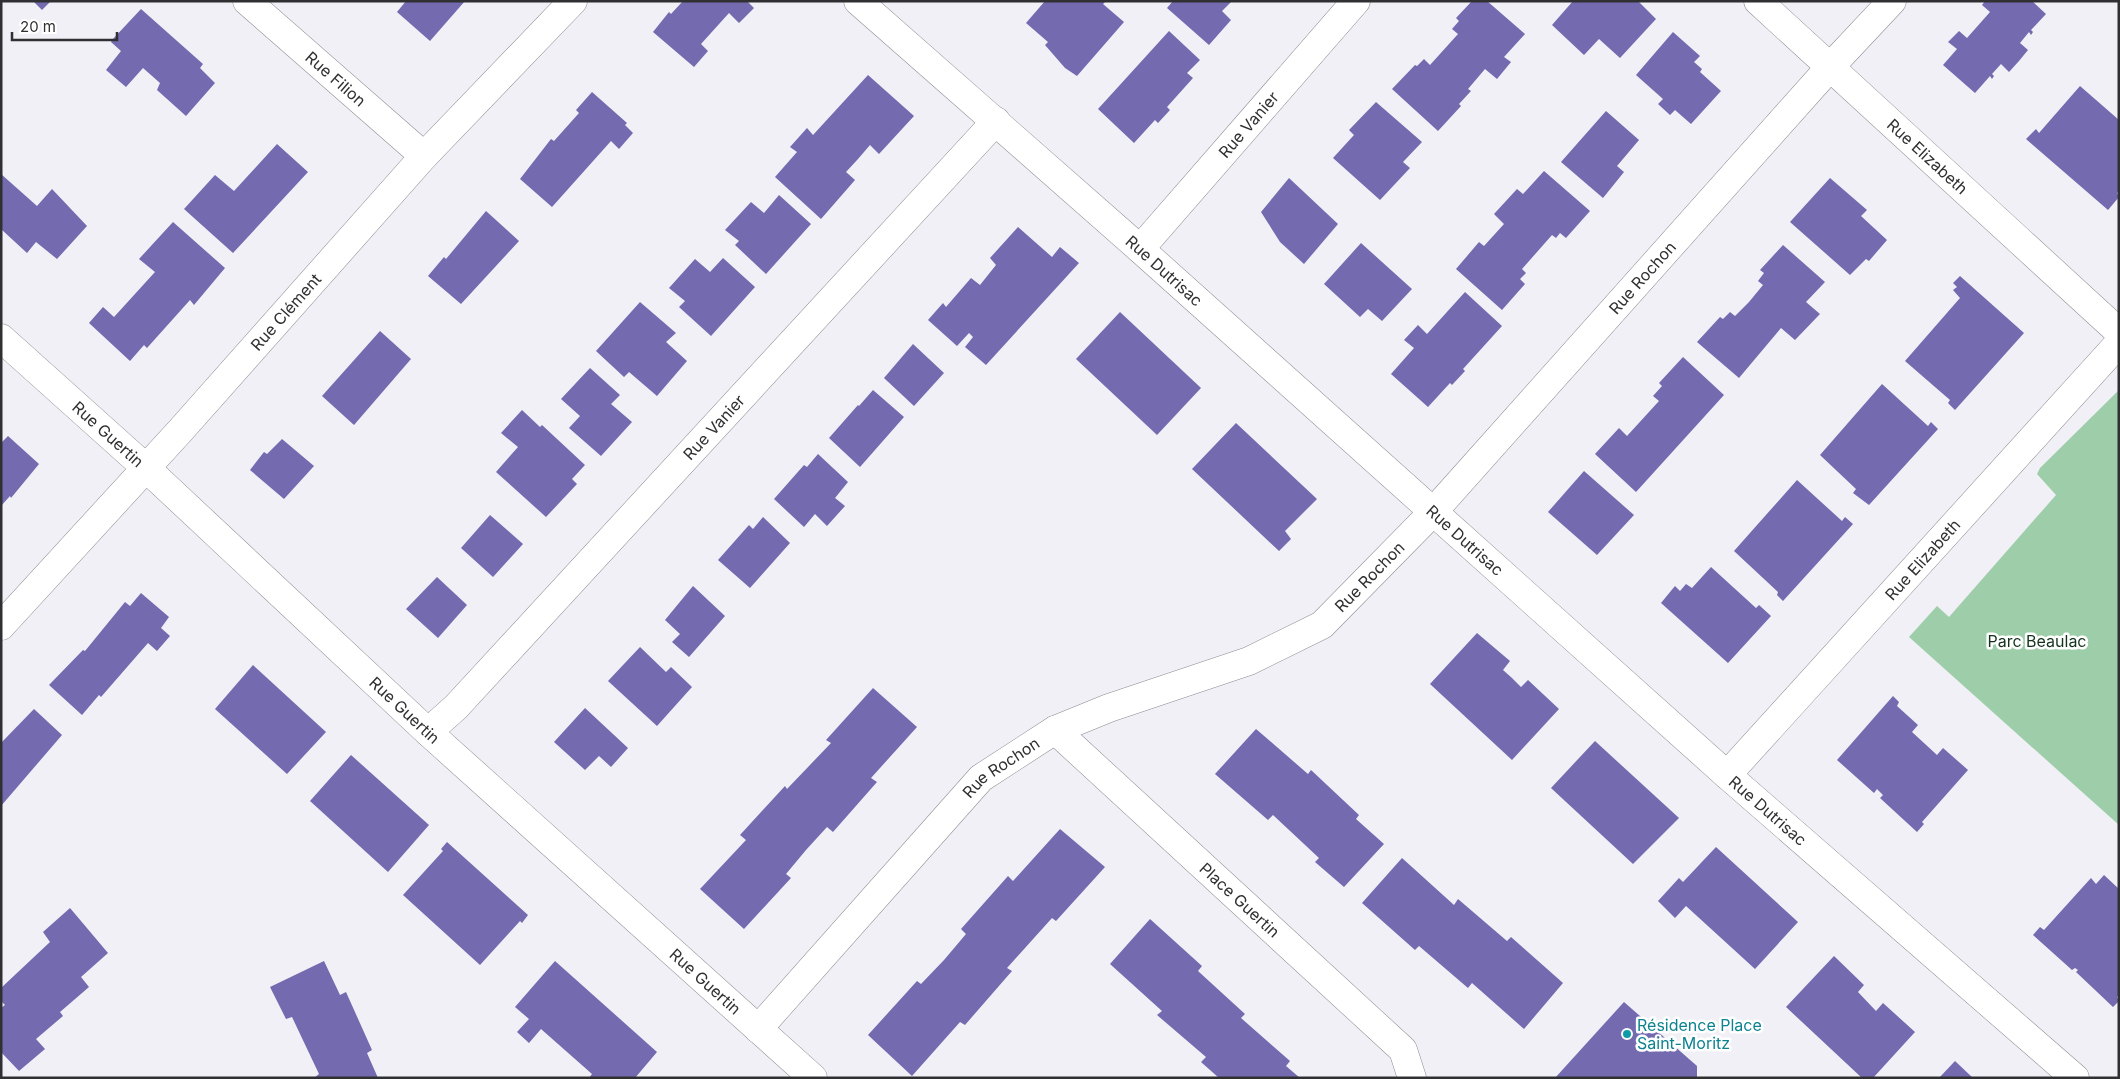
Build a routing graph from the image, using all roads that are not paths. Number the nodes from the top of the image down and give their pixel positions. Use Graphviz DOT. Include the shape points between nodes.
graph roads {
  1 [pos="247,1"];
  2 [pos="573,1"];
  3 [pos="858,1"];
  4 [pos="1356,1"];
  5 [pos="1758,1"];
  6 [pos="1892,1"];
  7 [pos="1831,66"];
  8 [pos="996,121"];
  9 [pos="424,156"];
  10 [pos="1140,249"];
  11 [pos="2119,332"];
  12 [pos="1,338"];
  13 [pos="2119,343"];
  14 [pos="146,468"];
  15 [pos="1433,512"];
  16 [pos="1,626"];
  17 [pos="1055,730"];
  18 [pos="428,732"];
  19 [pos="1727,775"];
  20 [pos="758,1029"];
  21 [pos="813,1078"];
  22 [pos="1412,1078"];
  23 [pos="2075,1078"];
  1 -- 9 [label="street, Rue Filion"];
  2 -- 9 [label="street, Rue Clément"];
  3 -- 8 [label="street, Rue Dutrisac"];
  4 -- 10 [label="street, Rue Vanier"];
  5 -- 7 [label="street, Rue Elizabeth"];
  6 -- 7 [label="street, Rue Rochon"];
  7 -- 11 [label="street, Rue Elizabeth"];
  7 -- 15 [label="street, Rue Rochon"];
  8 -- 10 [label="street, Rue Dutrisac"];
  8 -- 18 [label="street, Rue Vanier" via="456,707"];
  9 -- 14 [label="street, Rue Clément"];
  10 -- 15 [label="street, Rue Dutrisac"];
  12 -- 14 [label="street, Rue Guertin"];
  13 -- 19 [label="street, Rue Elizabeth"];
  14 -- 16 [label="street, Rue Clément"];
  14 -- 18 [label="street, Rue Guertin"];
  15 -- 17 [label="street, Rue Rochon" via="1322,624 1249,661 1109,708"];
  15 -- 19 [label="street, Rue Dutrisac"];
  17 -- 20 [label="street, Rue Rochon" via="981,778"];
  17 -- 22 [label="street, Place Guertin" via="1403,1050"];
  18 -- 20 [label="street, Rue Guertin"];
  19 -- 23 [label="street, Rue Dutrisac"];
  20 -- 21 [label="street, Rue Guertin"];
}
